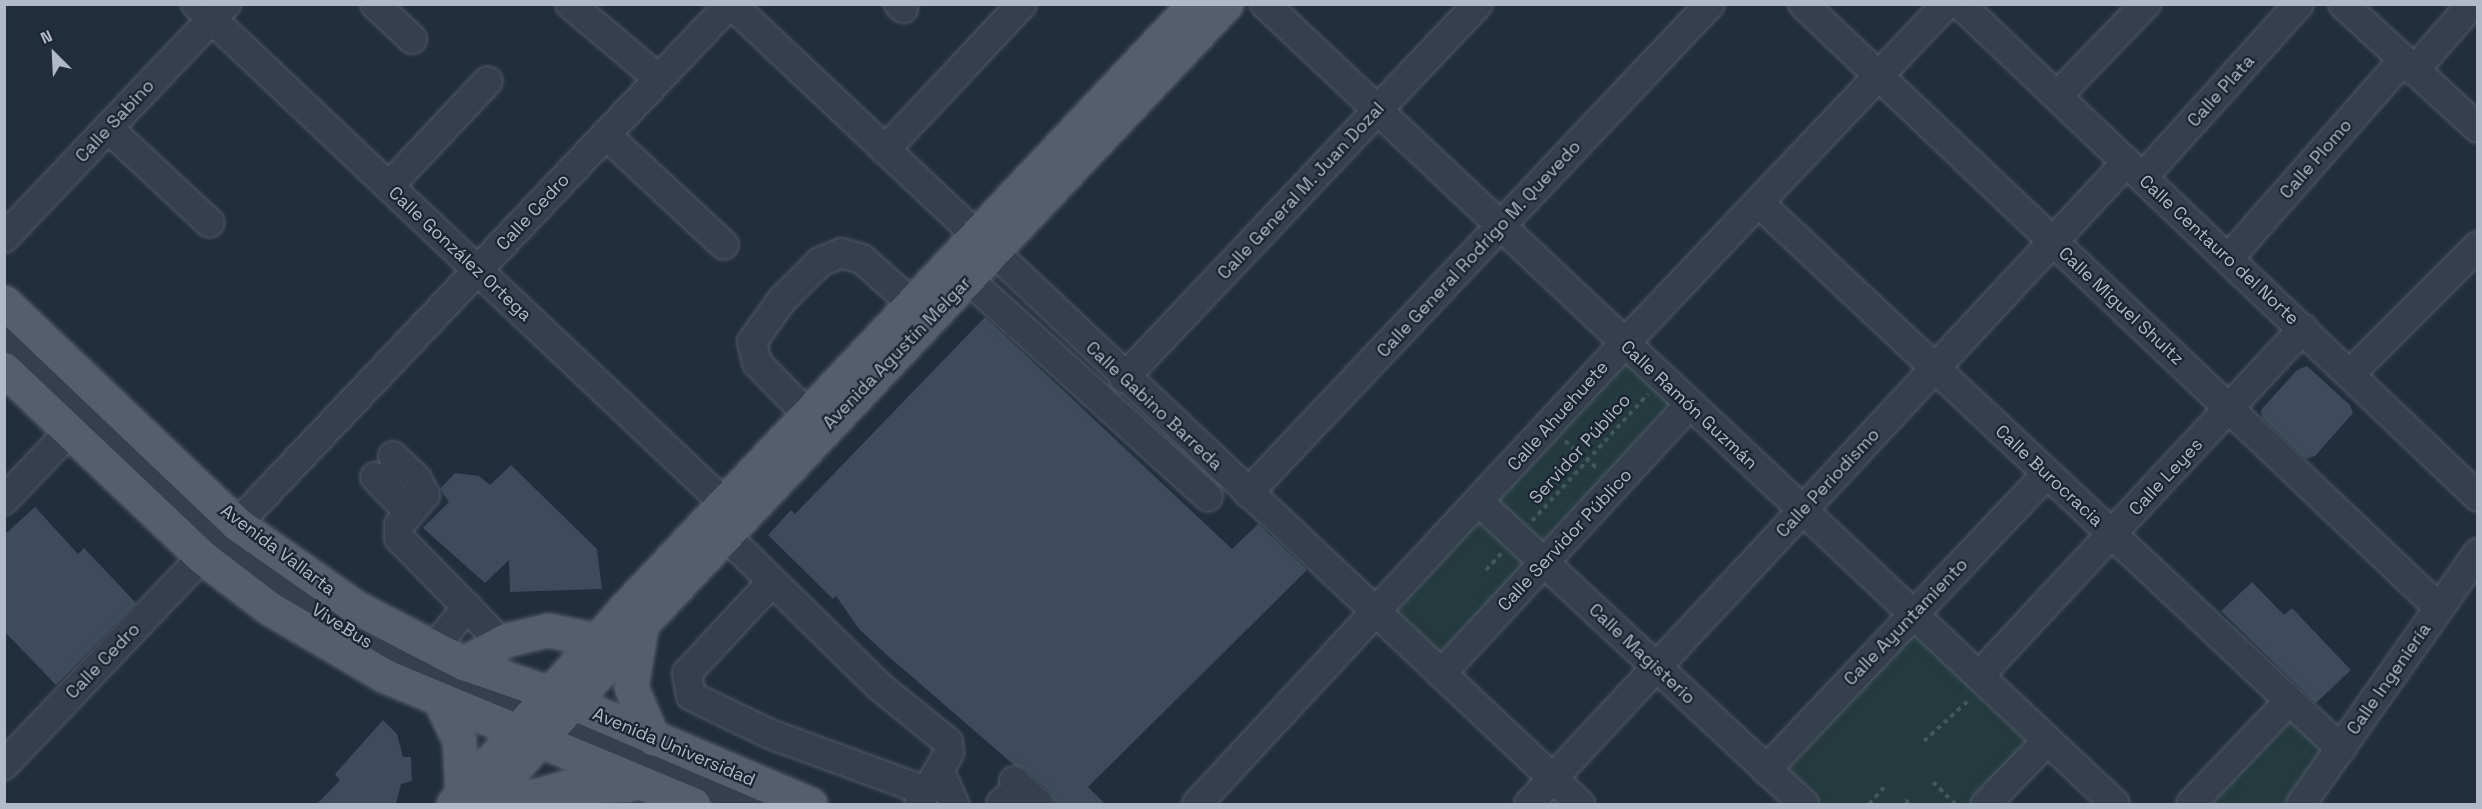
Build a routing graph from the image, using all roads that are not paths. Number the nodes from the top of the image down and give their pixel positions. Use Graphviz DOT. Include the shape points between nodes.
graph roads {
  1 [pos="375,4"];
  2 [pos="570,4"];
  3 [pos="730,4"];
  4 [pos="1022,4"];
  5 [pos="1194,4"];
  6 [pos="1226,4"];
  7 [pos="1265,4"];
  8 [pos="1478,4"];
  9 [pos="1710,4"];
  10 [pos="1803,4"];
  11 [pos="1947,4"];
  12 [pos="1960,4"];
  13 [pos="2146,4"];
  14 [pos="2299,4"];
  15 [pos="2343,4"];
  16 [pos="2472,4"];
  17 [pos="211,9"];
  18 [pos="412,39"];
  19 [pos="2408,65"];
  20 [pos="1878,75"];
  21 [pos="659,79"];
  22 [pos="488,81"];
  23 [pos="2058,95"];
  24 [pos="1379,109"];
  25 [pos="2475,124"];
  26 [pos="108,128"];
  27 [pos="606,135"];
  28 [pos="885,150"];
  29 [pos="2135,170"];
  30 [pos="389,186"];
  31 [pos="1759,203"];
  32 [pos="210,223"];
  33 [pos="1500,227"];
  34 [pos="4,238"];
  35 [pos="2053,242"];
  36 [pos="724,245"];
  37 [pos="983,245"];
  38 [pos="2478,246"];
  39 [pos="2229,258"];
  40 [pos="478,270"];
  41 [pos="968,279"];
  42 [pos="4,302"];
  43 [pos="919,311"];
  44 [pos="2303,329"];
  45 [pos="4,336"];
  46 [pos="1624,344"];
  47 [pos="1935,368"];
  48 [pos="4,369"];
  49 [pos="2350,374"];
  50 [pos="1124,378"];
  51 [pos="1689,405"];
  52 [pos="2229,409"];
  53 [pos="807,414"];
  54 [pos="70,431"];
  55 [pos="384,467"];
  56 [pos="2047,474"];
  57 [pos="1248,493"];
  58 [pos="2478,496"];
  59 [pos="1208,497"];
  60 [pos="4,500"];
  61 [pos="724,503"];
  62 [pos="1480,503"];
  63 [pos="1802,511"];
  64 [pos="237,524"];
  65 [pos="2112,534"];
  66 [pos="726,536"];
  67 [pos="2478,553"];
  68 [pos="202,557"];
  69 [pos="1544,562"];
  70 [pos="770,584"];
  71 [pos="467,607"];
  72 [pos="2438,607"];
  73 [pos="1913,614"];
  74 [pos="1376,615"];
  75 [pos="642,624"];
  76 [pos="597,640"];
  77 [pos="501,642"];
  78 [pos="434,648"];
  79 [pos="464,663"];
  80 [pos="1656,668"];
  81 [pos="1441,674"];
  82 [pos="1983,680"];
  83 [pos="440,701"];
  84 [pos="2289,701"];
  85 [pos="546,718"];
  86 [pos="653,738"];
  87 [pos="2047,741"];
  88 [pos="2341,749"];
  89 [pos="4,765"];
  90 [pos="1766,770"];
  91 [pos="1553,780"];
  92 [pos="649,786"];
  93 [pos="928,789"];
  94 [pos="1007,795"];
  95 [pos="466,801"];
  96 [pos="505,804"];
  97 [pos="693,804"];
  98 [pos="752,804"];
  99 [pos="810,804"];
  100 [pos="954,804"];
  101 [pos="1039,804"];
  102 [pos="1197,804"];
  103 [pos="1529,804"];
  104 [pos="1580,804"];
  105 [pos="1804,804"];
  106 [pos="1986,804"];
  107 [pos="2115,804"];
  108 [pos="2191,804"];
  109 [pos="2301,804"];
  1 -- 18 [label="street"];
  2 -- 21 [label="street"];
  3 -- 21 [label="street, Calle Cedro"];
  3 -- 28 [label="street, Calle Gabino Barreda"];
  4 -- 28 [label="street"];
  5 -- 37 [label="main road, Avenida Agustín Melgar"];
  6 -- 37 [label="main road, Avenida Agustín Melgar"];
  7 -- 24 [label="street, Calle Ramón Guzmán"];
  8 -- 24 [label="street, Calle General M. Juan Dozal"];
  9 -- 33 [label="street, Calle General Rodrigo M. Quevedo"];
  10 -- 20 [label="street, Calle Miguel Shultz"];
  11 -- 20 [label="street, Calle Ahuehuete"];
  12 -- 23 [label="street, Calle Centauro del Norte"];
  13 -- 23 [label="street"];
  14 -- 29 [label="street, Calle Plata"];
  15 -- 19 [label="street"];
  16 -- 19 [label="street, Calle Plomo"];
  17 -- 26 [label="street, Calle Sabino"];
  17 -- 30 [label="street, Calle González Ortega"];
  19 -- 25 [label="street"];
  19 -- 39 [label="street, Calle Plomo"];
  20 -- 31 [label="street, Calle Ahuehuete"];
  20 -- 35 [label="street, Calle Miguel Shultz"];
  21 -- 27 [label="street, Calle Cedro"];
  22 -- 30 [label="street"];
  23 -- 29 [label="street, Calle Centauro del Norte"];
  24 -- 33 [label="street, Calle Ramón Guzmán"];
  24 -- 50 [label="street, Calle General M. Juan Dozal"];
  26 -- 32 [label="street"];
  26 -- 34 [label="street, Calle Sabino"];
  27 -- 36 [label="street"];
  27 -- 40 [label="street, Calle Cedro"];
  28 -- 37 [label="street, Calle Gabino Barreda"];
  29 -- 35 [label="street, Calle Periodismo"];
  29 -- 39 [label="street, Calle Centauro del Norte"];
  30 -- 40 [label="street, Calle González Ortega"];
  31 -- 46 [label="street, Calle Ahuehuete"];
  31 -- 47 [label="street, Calle Burocracia"];
  33 -- 46 [label="street, Calle Ramón Guzmán"];
  33 -- 57 [label="street, Calle General Rodrigo M. Quevedo"];
  35 -- 47 [label="street, Calle Periodismo"];
  35 -- 52 [label="street, Calle Miguel Shultz"];
  37 -- 41 [label="main road, Avenida Agustín Melgar"];
  37 -- 43 [label="main road, Avenida Agustín Melgar"];
  37 -- 50 [label="street, Calle Gabino Barreda"];
  38 -- 49 [label="street"];
  39 -- 44 [label="street, Calle Centauro del Norte"];
  40 -- 61 [label="street, Calle González Ortega"];
  40 -- 64 [label="street, Calle Cedro"];
  41 -- 43 [label="main road, Avenida Agustín Melgar"];
  41 -- 59 [label="street"];
  42 -- 64 [label="main road, Avenida Vallarta"];
  43 -- 53 [label="main road, Avenida Agustín Melgar"];
  43 -- 53 [label="street" via="862,259 842,253 820,262 782,300 755,336 753,354"];
  43 -- 66 [label="main road, Avenida Agustín Melgar"];
  44 -- 49 [label="street, Calle Centauro del Norte"];
  44 -- 52 [label="street, Calle Leyes"];
  45 -- 85 [label="street, ViveBus" via="217,539 296,597 381,650"];
  46 -- 51 [label="street, Calle Ramón Guzmán"];
  46 -- 62 [label="street, Calle Ahuehuete"];
  47 -- 56 [label="street, Calle Burocracia"];
  47 -- 63 [label="street, Calle Periodismo"];
  48 -- 54 [label="main road"];
  49 -- 58 [label="street, Calle Centauro del Norte"];
  50 -- 57 [label="street, Calle Gabino Barreda"];
  51 -- 63 [label="street, Calle Ramón Guzmán"];
  51 -- 69 [label="street, Calle Servidor Público"];
  52 -- 65 [label="street, Calle Leyes"];
  52 -- 72 [label="street, Calle Miguel Shultz"];
  53 -- 61 [label="main road, Avenida Agustín Melgar"];
  54 -- 60 [label="street"];
  54 -- 68 [label="main road"];
  55 -- 71 [label="street" via="410,513 397,529 397,536"];
  56 -- 65 [label="street, Calle Burocracia"];
  56 -- 73 [label="street, Calle Ayuntamiento"];
  57 -- 74 [label="street, Calle Gabino Barreda"];
  61 -- 76 [label="main road, Avenida Agustín Melgar"];
  62 -- 69 [label="street, Calle Magisterio"];
  62 -- 74 [label="street, Calle Ahuehuete"];
  63 -- 73 [label="street, Calle Ramón Guzmán"];
  63 -- 80 [label="street, Calle Periodismo"];
  64 -- 78 [label="main road, Avenida Vallarta" via="357,608"];
  65 -- 82 [label="street, Calle Leyes"];
  65 -- 84 [label="street, Calle Burocracia"];
  66 -- 70 [label="street"];
  66 -- 75 [label="main road, Avenida Agustín Melgar"];
  67 -- 72 [label="street, Calle Ingeniería"];
  68 -- 83 [label="main road" via="269,608 353,660"];
  68 -- 89 [label="street, Calle Cedro"];
  69 -- 80 [label="street, Calle Magisterio"];
  69 -- 81 [label="street, Calle Servidor Público"];
  70 -- 93 [label="street" via="948,742 950,753"];
  70 -- 93 [label="street" via="687,673 691,696 770,734"];
  71 -- 77 [label="street"];
  71 -- 78 [label="street"];
  72 -- 88 [label="street, Calle Ingeniería"];
  73 -- 82 [label="street, Calle Ramón Guzmán"];
  73 -- 90 [label="street, Calle Ayuntamiento"];
  74 -- 81 [label="street, Calle Gabino Barreda"];
  74 -- 102 [label="street, Calle Ahuehuete"];
  75 -- 85 [label="main road, Avenida Agustín Melgar"];
  75 -- 86 [label="main road" via="631,687"];
  76 -- 77 [label="main road" via="548,630"];
  76 -- 85 [label="main road, Avenida Agustín Melgar"];
  77 -- 79 [label="main road"];
  78 -- 79 [label="main road, Avenida Vallarta"];
  79 -- 85 [label="main road, Avenida Vallarta"];
  80 -- 90 [label="street, Calle Magisterio"];
  80 -- 91 [label="street, Calle Periodismo"];
  81 -- 91 [label="street, Calle Gabino Barreda"];
  82 -- 87 [label="street, Calle Ramón Guzmán"];
  83 -- 85 [label="main road"];
  83 -- 95 [label="main road" via="459,740"];
  84 -- 88 [label="street, Calle Burocracia"];
  84 -- 108 [label="street"];
  85 -- 86 [label="main road, Avenida Universidad"];
  85 -- 92 [label="main road"];
  85 -- 95 [label="main road"];
  85 -- 98 [label="street, ViveBus"];
  86 -- 99 [label="main road, Avenida Universidad"];
  87 -- 106 [label="street"];
  87 -- 107 [label="street, Calle Ramón Guzmán"];
  88 -- 109 [label="street, Calle Ingeniería"];
  90 -- 105 [label="street, Calle Magisterio"];
  91 -- 103 [label="street, Calle Periodismo"];
  91 -- 104 [label="street, Calle Gabino Barreda"];
  92 -- 96 [label="main road" via="586,784 543,791"];
  92 -- 97 [label="main road"];
  93 -- 100 [label="street"];
  94 -- 101 [label="street"];
}
